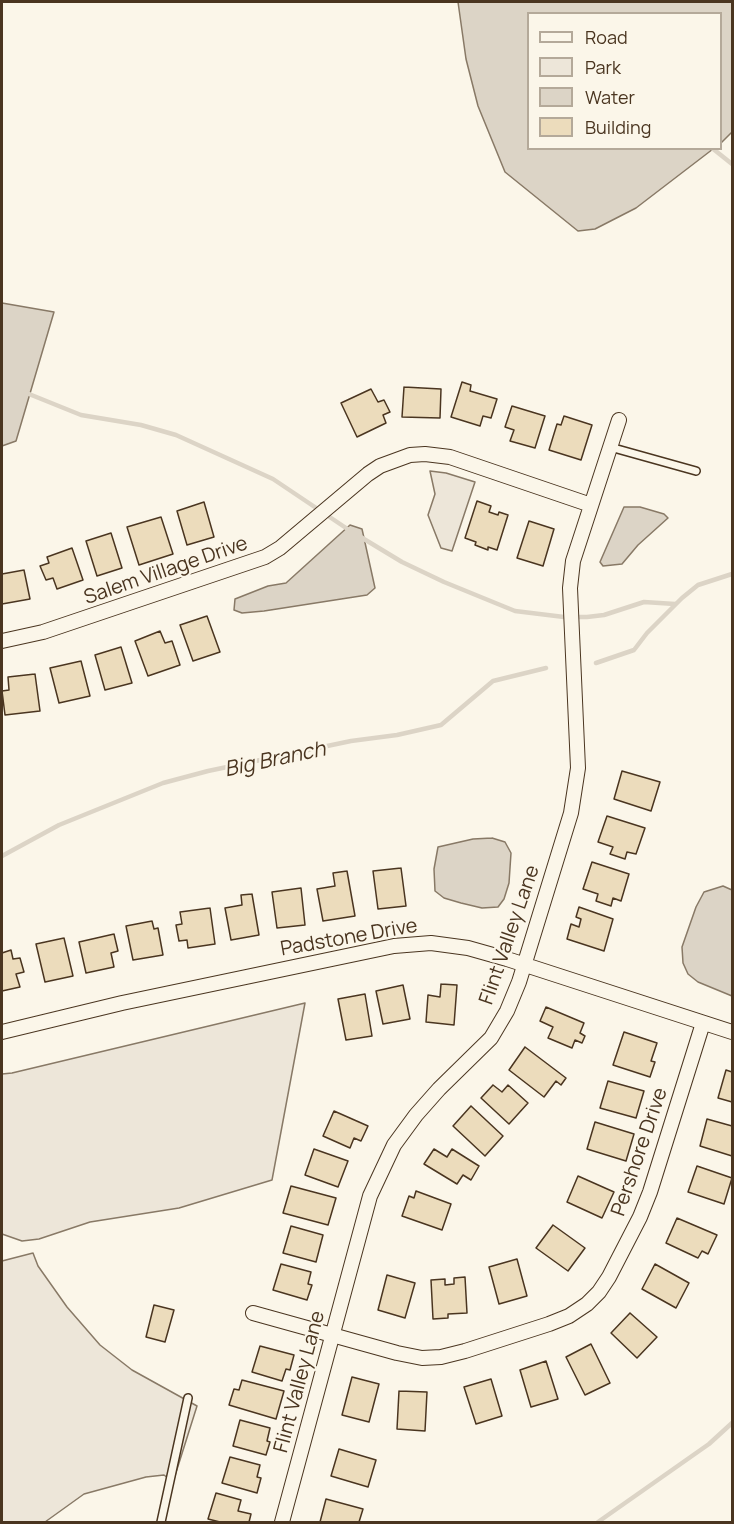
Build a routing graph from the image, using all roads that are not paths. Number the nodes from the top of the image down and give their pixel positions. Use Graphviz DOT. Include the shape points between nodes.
graph roads {
  1 [pos="619,420"];
  2 [pos="610,447"];
  3 [pos="696,471"];
  4 [pos="591,505"];
  5 [pos="2,641"];
  6 [pos="524,965"];
  7 [pos="703,1023"];
  8 [pos="2,1032"];
  9 [pos="732,1032"];
  10 [pos="253,1313"];
  11 [pos="333,1335"];
  12 [pos="188,1398"];
  13 [pos="161,1522"];
  14 [pos="282,1522"];
  1 -- 2 [label="street, Flint Valley Lane"];
  2 -- 3 [label="lane"];
  2 -- 4 [label="street, Flint Valley Lane"];
  4 -- 5 [label="street, Salem Village Drive" via="450,458 410,456 368,474 265,558 43,632"];
  4 -- 6 [label="street, Flint Valley Lane" via="573,561 570,588 576,789"];
  6 -- 7 [label="street, Padstone Drive"];
  6 -- 8 [label="street, Padstone Drive" via="448,944 403,944"];
  6 -- 11 [label="street, Flint Valley Lane" via="507,1011 491,1038 416,1115 380,1172"];
  7 -- 9 [label="street, Padstone Drive"];
  7 -- 11 [label="street, Pershore Drive" via="640,1217 609,1277 587,1304 549,1324 441,1357 397,1353"];
  10 -- 11 [label="street, Pershore Drive"];
  11 -- 14 [label="street, Flint Valley Lane"];
  12 -- 13 [label="lane"];
}
